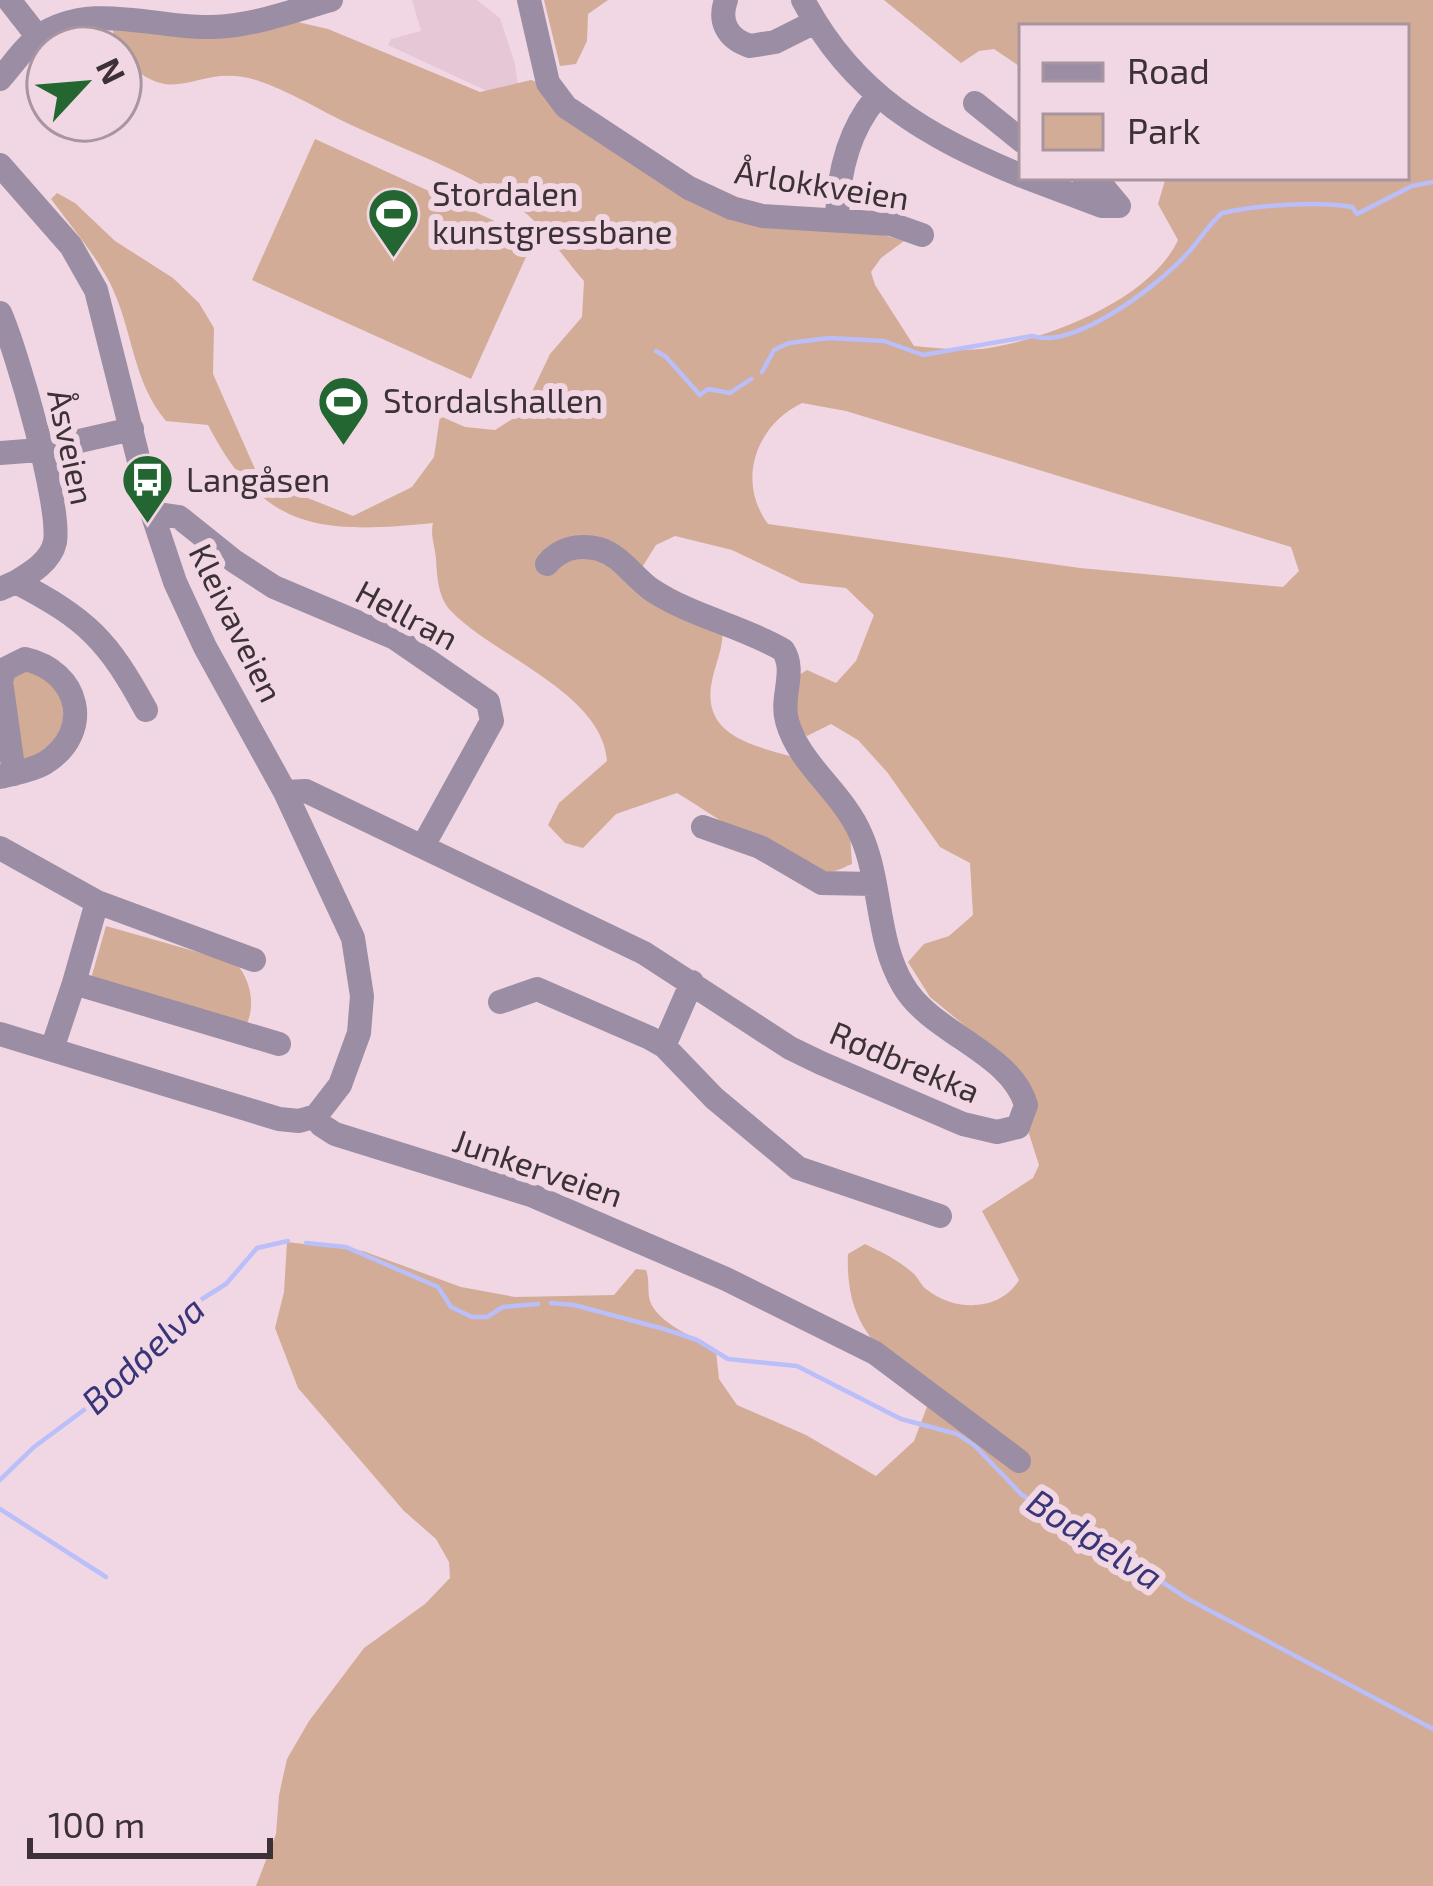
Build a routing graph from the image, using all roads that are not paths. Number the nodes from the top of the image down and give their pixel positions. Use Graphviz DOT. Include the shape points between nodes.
graph roads {
  1 [pos="9,0"];
  2 [pos="331,0"];
  3 [pos="529,0"];
  4 [pos="726,0"];
  5 [pos="809,11"];
  6 [pos="28,24"];
  7 [pos="69,24"];
  8 [pos="24,52"];
  9 [pos="0,79"];
  10 [pos="876,98"];
  11 [pos="975,103"];
  12 [pos="1019,139"];
  13 [pos="0,165"];
  14 [pos="1019,174"];
  15 [pos="1034,180"];
  16 [pos="1089,180"];
  17 [pos="837,219"];
  18 [pos="922,235"];
  19 [pos="0,313"];
  20 [pos="132,429"];
  21 [pos="40,450"];
  22 [pos="0,453"];
  23 [pos="152,513"];
  24 [pos="547,564"];
  25 [pos="8,586"];
  26 [pos="146,710"];
  27 [pos="7,775"];
  28 [pos="285,792"];
  29 [pos="703,827"];
  30 [pos="423,846"];
  31 [pos="0,848"];
  32 [pos="874,884"];
  33 [pos="98,902"];
  34 [pos="254,960"];
  35 [pos="692,982"];
  36 [pos="74,983"];
  37 [pos="500,1002"];
  38 [pos="0,1034"];
  39 [pos="279,1044"];
  40 [pos="664,1046"];
  41 [pos="52,1049"];
  42 [pos="316,1116"];
  43 [pos="940,1216"];
  44 [pos="1019,1461"];
  1 -- 6 [label="street"];
  2 -- 7 [label="street" via="236,26 103,17"];
  3 -- 17 [label="street, Årlokkveien" via="548,83 581,119 732,208"];
  4 -- 5 [label="street" via="729,34 750,46 775,42"];
  5 -- 10 [label="street"];
  8 -- 9 [label="street"];
  10 -- 14 [label="street" via="962,151"];
  10 -- 17 [label="street" via="845,156"];
  11 -- 12 [label="street"];
  13 -- 20 [label="street, Kleivaveien" via="86,270"];
  15 -- 16 [label="street" via="1119,206"];
  17 -- 18 [label="street, Årlokkveien"];
  19 -- 21 [label="street, Åsveien"];
  20 -- 21 [label="street"];
  20 -- 23 [label="street, Kleivaveien"];
  21 -- 22 [label="street"];
  21 -- 25 [label="street, Åsveien" via="55,543 38,567"];
  23 -- 28 [label="street, Kleivaveien" via="198,632"];
  23 -- 30 [label="street, Hellran" via="179,517 274,587 395,638 488,702 492,721"];
  24 -- 32 [label="street, Rødbrekka" via="561,551 598,549 654,592 783,650 788,723 862,835"];
  25 -- 26 [label="street" via="53,602 94,632"];
  27 -- 27 [label="street" via="46,762 64,746 76,707 58,673 25,658 1,681"];
  28 -- 30 [label="street, Rødbrekka" via="306,791"];
  28 -- 42 [label="street, Kleivaveien" via="346,917 360,976 355,1049"];
  29 -- 32 [label="street" via="760,847 822,883"];
  30 -- 35 [label="street, Rødbrekka"];
  31 -- 33 [label="street"];
  32 -- 35 [label="street, Rødbrekka" via="903,986 1017,1084 1026,1105 1018,1126 997,1132 963,1124 821,1063"];
  33 -- 34 [label="street"];
  33 -- 36 [label="street"];
  35 -- 40 [label="street"];
  36 -- 39 [label="street"];
  36 -- 41 [label="street"];
  37 -- 40 [label="street" via="546,992"];
  38 -- 41 [label="street, Junkerveien"];
  40 -- 43 [label="street" via="798,1168"];
  41 -- 42 [label="street, Junkerveien" via="279,1119"];
  42 -- 44 [label="street, Junkerveien" via="335,1134 531,1195 726,1279 874,1354"];
}
